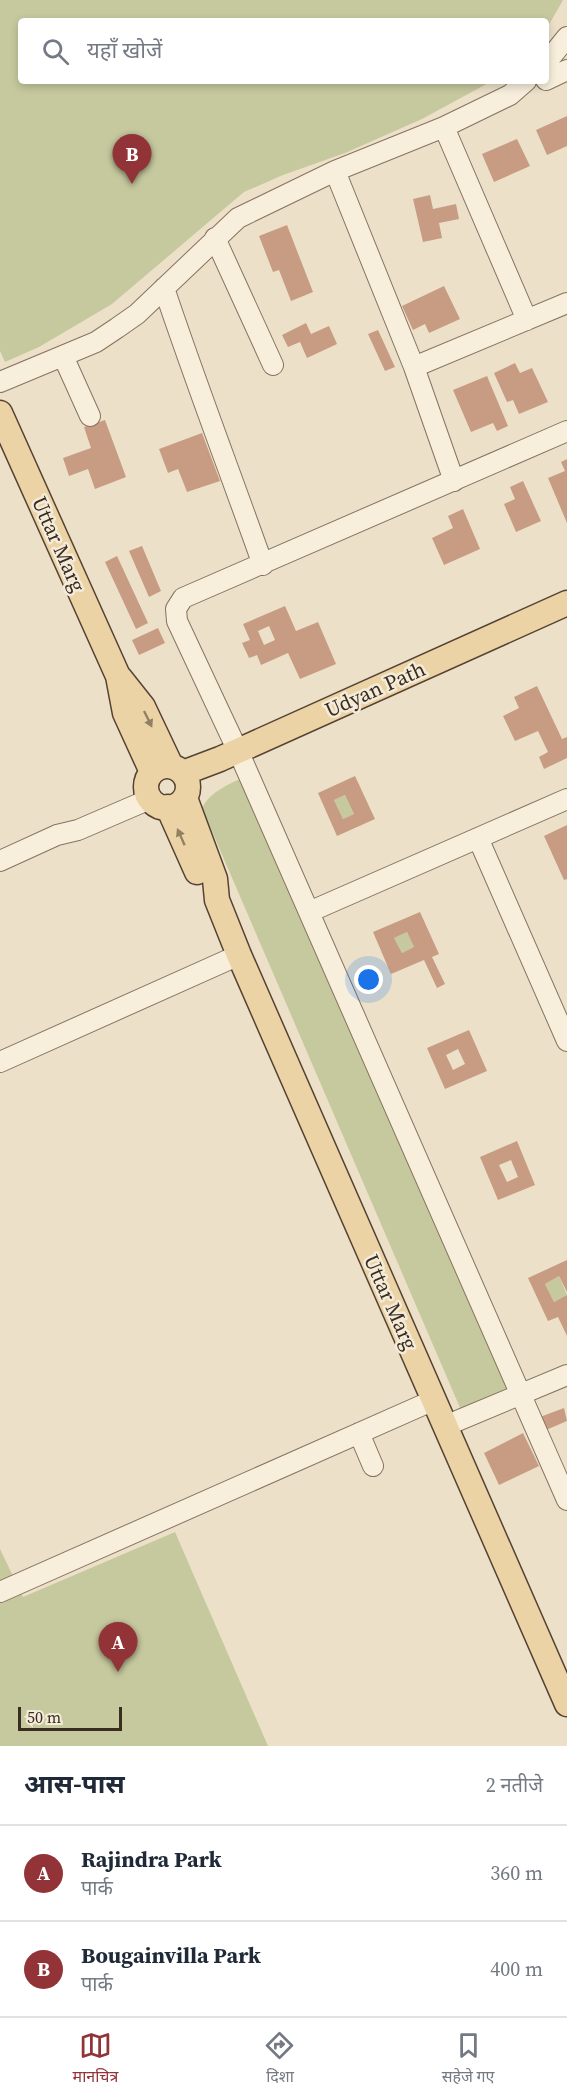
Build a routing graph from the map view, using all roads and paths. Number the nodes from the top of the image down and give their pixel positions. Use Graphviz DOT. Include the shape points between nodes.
graph roads {
  1 [pos="567,37"];
  2 [pos="549,59"];
  3 [pos="567,70"];
  4 [pos="549,78"];
  5 [pos="523,84"];
  6 [pos="535,84"];
  7 [pos="510,95"];
  8 [pos="444,127"];
  9 [pos="335,171"];
  10 [pos="215,238"];
  11 [pos="164,288"];
  12 [pos="567,303"];
  13 [pos="527,320"];
  14 [pos="63,356"];
  15 [pos="273,364"];
  16 [pos="414,367"];
  17 [pos="0,382"];
  18 [pos="0,413"];
  19 [pos="90,416"];
  20 [pos="567,431"];
  21 [pos="454,481"];
  22 [pos="263,565"];
  23 [pos="567,603"];
  24 [pos="567,616"];
  25 [pos="240,756"];
  26 [pos="168,786"];
  27 [pos="567,799"];
  28 [pos="478,838"];
  29 [pos="0,861"];
  30 [pos="309,912"];
  31 [pos="239,955"];
  32 [pos="567,1041"];
  33 [pos="0,1062"];
  34 [pos="567,1375"];
  35 [pos="521,1394"];
  36 [pos="434,1400"];
  37 [pos="445,1425"];
  38 [pos="359,1433"];
  39 [pos="373,1466"];
  40 [pos="567,1500"];
  41 [pos="0,1592"];
  42 [pos="567,1704"];
  1 -- 2 [label="street"];
  3 -- 4 [label="street"];
  5 -- 7 [label="street"];
  6 -- 7 [label="street"];
  7 -- 8 [label="street"];
  8 -- 9 [label="street"];
  8 -- 13 [label="street"];
  9 -- 10 [label="street" via="252,210"];
  9 -- 16 [label="street"];
  10 -- 11 [label="street"];
  10 -- 15 [label="street"];
  11 -- 14 [label="street" via="117,328"];
  11 -- 22 [label="street"];
  12 -- 13 [label="street"];
  13 -- 16 [label="street"];
  14 -- 17 [label="street"];
  14 -- 19 [label="street"];
  16 -- 21 [label="street"];
  18 -- 26 [label="main road, Uttar Marg" via="118,676 143,707"];
  20 -- 21 [label="street"];
  21 -- 22 [label="street"];
  22 -- 25 [label="street" via="183,598 176,609 177,621"];
  23 -- 25 [label="main road, Udyan Path"];
  24 -- 25 [label="main road, Udyan Path"];
  25 -- 26 [label="main road, Udyan Path"];
  25 -- 30 [label="street"];
  26 -- 29 [label="street" via="78,830 57,834"];
  26 -- 31 [label="main road, Uttar Marg" via="215,879 217,900"];
  27 -- 28 [label="street"];
  28 -- 30 [label="street"];
  28 -- 32 [label="street"];
  30 -- 35 [label="street"];
  31 -- 33 [label="street"];
  31 -- 36 [label="main road, Uttar Marg"];
  34 -- 35 [label="street"];
  35 -- 37 [label="street"];
  35 -- 40 [label="street"];
  36 -- 37 [label="main road, Uttar Marg"];
  36 -- 38 [label="street"];
  37 -- 42 [label="main road, Uttar Marg"];
  38 -- 39 [label="street"];
  38 -- 41 [label="street"];
}
